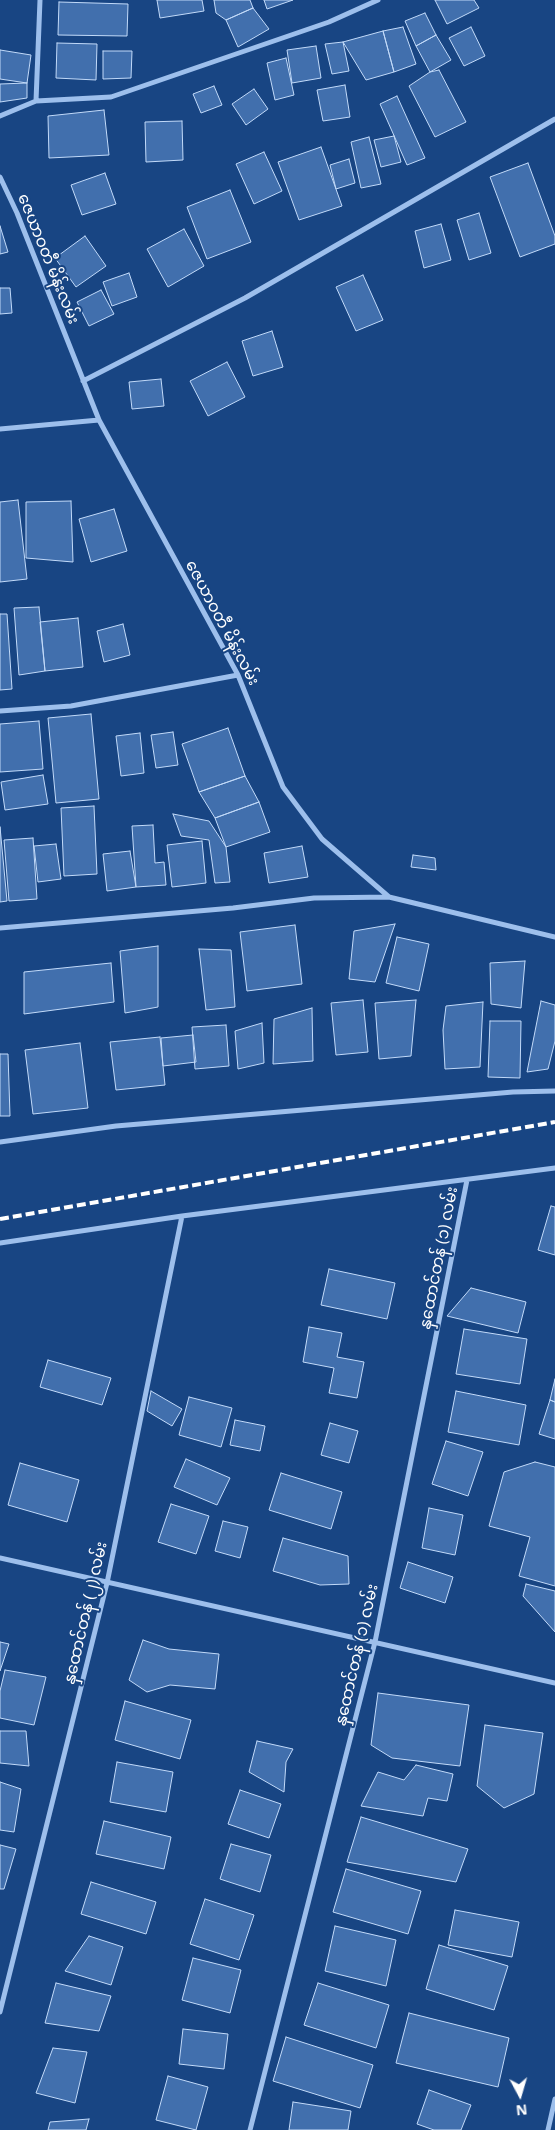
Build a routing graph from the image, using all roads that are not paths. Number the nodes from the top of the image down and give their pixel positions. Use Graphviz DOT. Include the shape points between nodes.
graph roads {
  1 [pos="40,0"];
  2 [pos="378,0"];
  3 [pos="36,101"];
  4 [pos="0,116"];
  5 [pos="555,119"];
  6 [pos="0,177"];
  7 [pos="83,381"];
  8 [pos="98,420"];
  9 [pos="0,429"];
  10 [pos="238,675"];
  11 [pos="0,711"];
  12 [pos="389,897"];
  13 [pos="0,928"];
  14 [pos="555,937"];
  15 [pos="555,1091"];
  16 [pos="0,1142"];
  17 [pos="555,1168"];
  18 [pos="467,1180"];
  19 [pos="182,1216"];
  20 [pos="0,1243"];
  21 [pos="0,1558"];
  22 [pos="107,1583"];
  23 [pos="375,1642"];
  24 [pos="555,1683"];
  25 [pos="0,2012"];
  26 [pos="555,2099"];
  27 [pos="250,2130"];
  28 [pos="548,2130"];
  1 -- 3 [label="street"];
  2 -- 3 [label="street" via="329,22 111,97"];
  3 -- 4 [label="street"];
  5 -- 7 [label="street" via="245,298"];
  6 -- 7 [label="street, ဇေယာဝတီ မိန်းလမ်း" via="17,212"];
  7 -- 8 [label="street, ဇေယာဝတီ မိန်းလမ်း"];
  8 -- 9 [label="street"];
  8 -- 10 [label="street, ဇေယာဝတီ မိန်းလမ်း"];
  10 -- 11 [label="street" via="70,706"];
  10 -- 12 [label="street, ဇေယာဝတီ မိန်းလမ်း" via="283,787 322,839"];
  12 -- 13 [label="street" via="314,898"];
  12 -- 14 [label="street, ဇေယာဝတီ မိန်းလမ်း"];
  15 -- 16 [label="street" via="116,1126"];
  17 -- 18 [label="street"];
  18 -- 19 [label="street"];
  18 -- 23 [label="street, နှထောင်တန် (၁) လမ်း"];
  19 -- 20 [label="street"];
  19 -- 22 [label="street, နှထောင်တန် (၂) လမ်း"];
  21 -- 22 [label="street"];
  22 -- 23 [label="street"];
  22 -- 25 [label="street, နှထောင်တန် (၂) လမ်း"];
  23 -- 24 [label="street"];
  23 -- 27 [label="street, နှထောင်တန် (၁) လမ်း"];
  26 -- 28 [label="street"];
}
